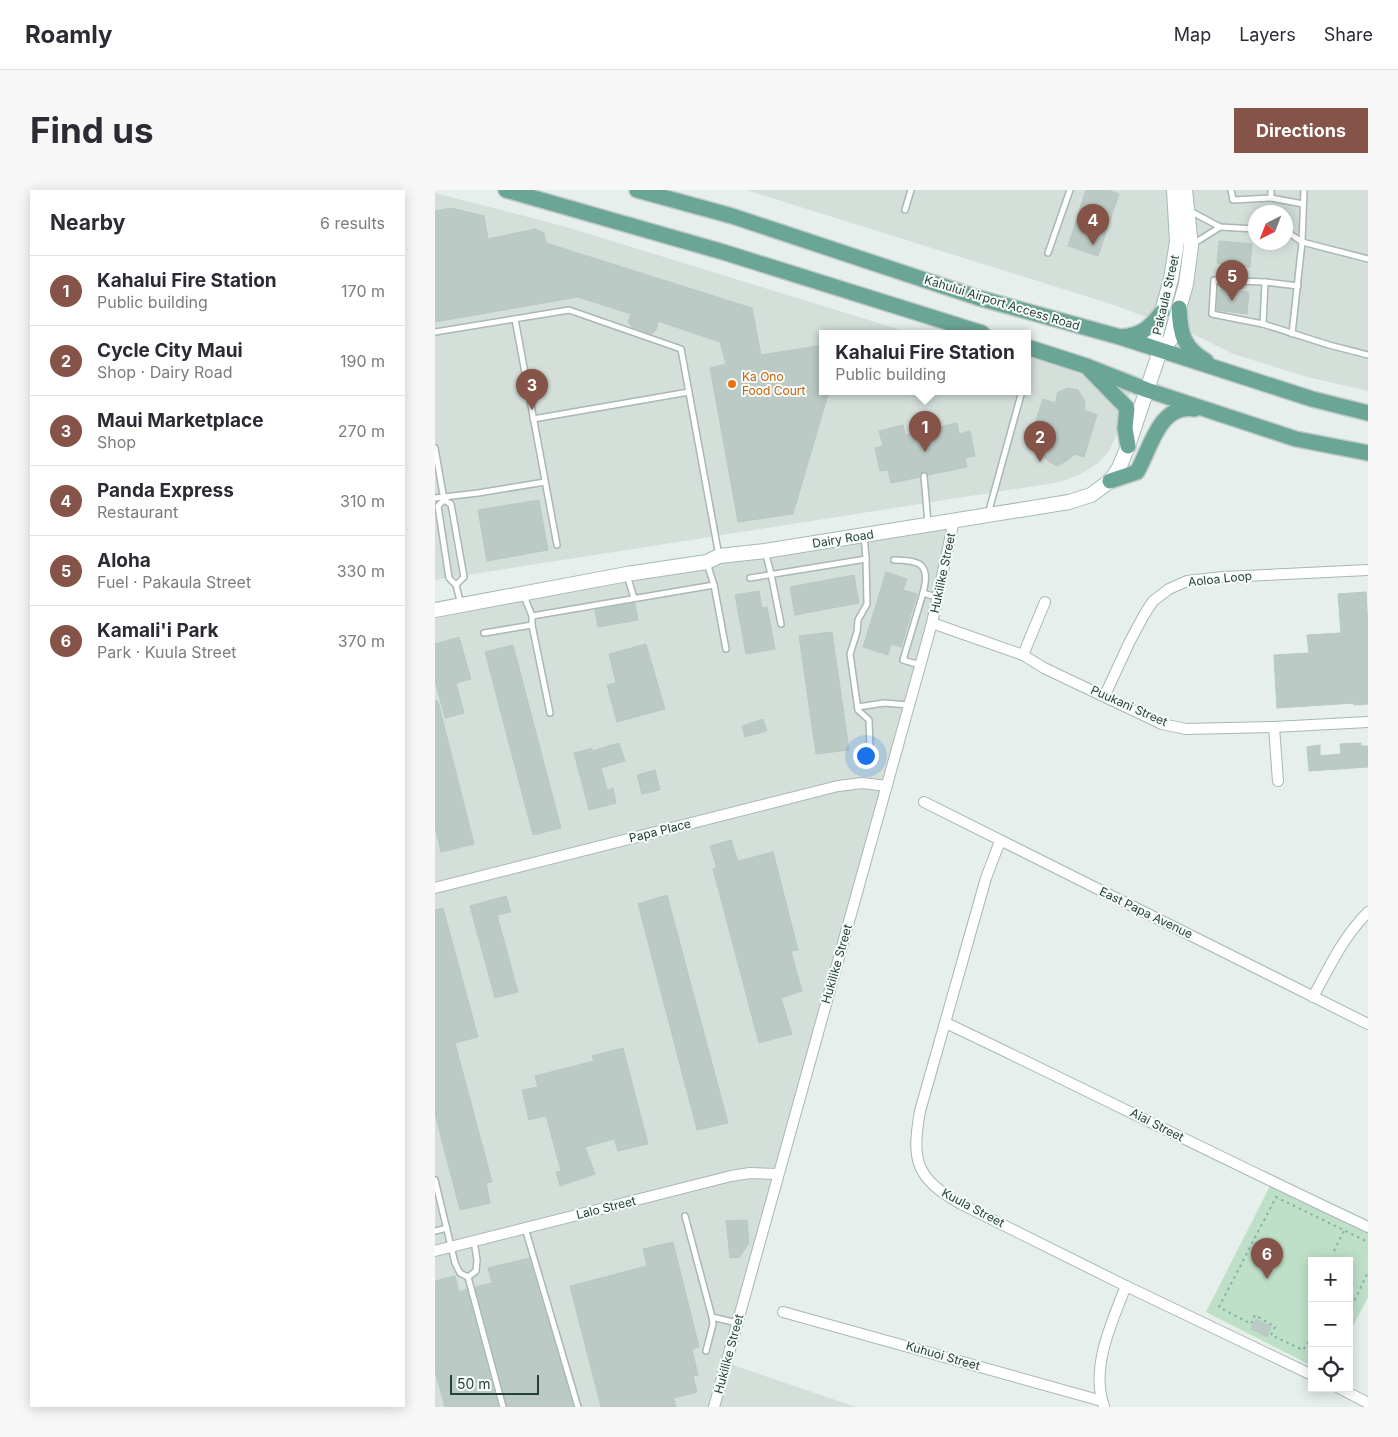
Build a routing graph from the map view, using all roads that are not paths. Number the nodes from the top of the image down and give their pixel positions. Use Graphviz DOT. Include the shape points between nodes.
graph roads {
  1 [pos="505,190"];
  2 [pos="637,190"];
  3 [pos="911,190"];
  4 [pos="1070,190"];
  5 [pos="1174,190"];
  6 [pos="1185,190"];
  7 [pos="1231,190"];
  8 [pos="1271,190"];
  9 [pos="1304,190"];
  10 [pos="1271,198"];
  11 [pos="1303,204"];
  12 [pos="905,210"];
  13 [pos="1188,210"];
  14 [pos="1220,227"];
  15 [pos="1248,229"];
  16 [pos="1293,237"];
  17 [pos="1302,242"];
  18 [pos="1191,246"];
  19 [pos="1048,253"];
  20 [pos="1368,259"];
  21 [pos="1265,282"];
  22 [pos="1298,286"];
  23 [pos="1179,308"];
  24 [pos="1162,312"];
  25 [pos="515,319"];
  26 [pos="1263,324"];
  27 [pos="972,330"];
  28 [pos="435,332"];
  29 [pos="1292,334"];
  30 [pos="1120,337"];
  31 [pos="1031,348"];
  32 [pos="1159,351"];
  33 [pos="1368,355"];
  34 [pos="1086,366"];
  35 [pos="1227,372"];
  36 [pos="1147,390"];
  37 [pos="689,392"];
  38 [pos="1021,395"];
  39 [pos="1368,413"];
  40 [pos="1219,414"];
  41 [pos="533,419"];
  42 [pos="1128,446"];
  43 [pos="435,448"];
  44 [pos="1368,453"];
  45 [pos="924,476"];
  46 [pos="1110,481"];
  47 [pos="545,482"];
  48 [pos="435,498"];
  49 [pos="444,498"];
  50 [pos="988,514"];
  51 [pos="954,520"];
  52 [pos="929,525"];
  53 [pos="864,535"];
  54 [pos="557,545"];
  55 [pos="765,551"];
  56 [pos="713,559"];
  57 [pos="866,560"];
  58 [pos="894,560"];
  59 [pos="1368,570"];
  60 [pos="627,574"];
  61 [pos="771,574"];
  62 [pos="750,578"];
  63 [pos="456,585"];
  64 [pos="713,585"];
  65 [pos="523,593"];
  66 [pos="923,593"];
  67 [pos="634,598"];
  68 [pos="936,598"];
  69 [pos="1045,602"];
  70 [pos="461,606"];
  71 [pos="435,610"];
  72 [pos="532,616"];
  73 [pos="932,623"];
  74 [pos="781,624"];
  75 [pos="532,625"];
  76 [pos="484,633"];
  77 [pos="726,650"];
  78 [pos="1023,654"];
  79 [pos="920,665"];
  80 [pos="1105,695"];
  81 [pos="909,705"];
  82 [pos="858,707"];
  83 [pos="550,713"];
  84 [pos="1368,722"];
  85 [pos="1274,727"];
  86 [pos="870,748"];
  87 [pos="1278,781"];
  88 [pos="887,786"];
  89 [pos="924,802"];
  90 [pos="1001,841"];
  91 [pos="435,888"];
  92 [pos="1368,912"];
  93 [pos="1313,997"];
  94 [pos="946,1023"];
  95 [pos="1368,1024"];
  96 [pos="778,1174"];
  97 [pos="435,1180"];
  98 [pos="685,1216"];
  99 [pos="447,1228"];
  100 [pos="525,1228"];
  101 [pos="1368,1228"];
  102 [pos="435,1231"];
  103 [pos="474,1241"];
  104 [pos="452,1247"];
  105 [pos="435,1251"];
  106 [pos="468,1277"];
  107 [pos="1126,1286"];
  108 [pos="783,1312"];
  109 [pos="712,1317"];
  110 [pos="737,1322"];
  111 [pos="706,1351"];
  112 [pos="1308,1373"];
  113 [pos="1347,1392"];
  114 [pos="1368,1403"];
  115 [pos="1103,1404"];
  116 [pos="503,1407"];
  117 [pos="578,1407"];
  118 [pos="714,1407"];
  1 -- 27 [label="main road" via="723,252"];
  2 -- 30 [label="main road, Kahului Airport Access Road" via="732,216 979,298"];
  3 -- 12 [label="lane"];
  4 -- 19 [label="lane"];
  5 -- 24 [label="main road, Pakaula Street" via="1177,242"];
  6 -- 13 [label="main road, Pakaula Street"];
  7 -- 10 [label="lane" via="1233,200"];
  8 -- 10 [label="lane"];
  9 -- 11 [label="lane"];
  10 -- 11 [label="lane"];
  11 -- 17 [label="lane"];
  13 -- 14 [label="lane"];
  13 -- 18 [label="main road, Pakaula Street"];
  14 -- 15 [label="lane"];
  14 -- 18 [label="lane"];
  16 -- 17 [label="lane"];
  17 -- 20 [label="lane"];
  17 -- 22 [label="lane"];
  18 -- 23 [label="main road, Pakaula Street"];
  21 -- 22 [label="lane"];
  21 -- 26 [label="lane"];
  21 -- 26 [label="lane" via="1214,280 1212,314"];
  22 -- 29 [label="lane"];
  23 -- 32 [label="main road, Pakaula Street" via="1170,340"];
  23 -- 35 [label="main road" via="1181,332 1190,349"];
  24 -- 30 [label="main road" via="1154,323 1136,336"];
  24 -- 32 [label="main road, Pakaula Street" via="1155,337"];
  25 -- 28 [label="lane"];
  25 -- 37 [label="lane" via="569,310 681,349"];
  25 -- 41 [label="lane"];
  26 -- 29 [label="lane"];
  29 -- 33 [label="lane"];
  30 -- 32 [label="main road, Kahului Airport Access Road"];
  31 -- 34 [label="main road"];
  32 -- 35 [label="main road, Kahului Airport Access Road"];
  32 -- 36 [label="main road, Dairy Road"];
  34 -- 36 [label="main road"];
  34 -- 42 [label="main road" via="1127,408 1125,428"];
  35 -- 39 [label="main road, Kahului Airport Access Road"];
  36 -- 40 [label="main road"];
  36 -- 42 [label="main road, Dairy Road"];
  37 -- 41 [label="lane"];
  37 -- 56 [label="lane"];
  38 -- 50 [label="lane"];
  40 -- 44 [label="main road" via="1296,438"];
  40 -- 46 [label="main road" via="1193,408 1172,412 1159,426 1137,472"];
  41 -- 47 [label="lane"];
  42 -- 46 [label="main road, Dairy Road"];
  43 -- 49 [label="lane"];
  45 -- 52 [label="lane"];
  46 -- 50 [label="main road, Dairy Road" via="1091,495 1069,502"];
  47 -- 49 [label="lane"];
  47 -- 54 [label="lane"];
  48 -- 49 [label="lane"];
  49 -- 63 [label="lane" via="438,506 449,578"];
  49 -- 63 [label="lane" via="451,504 464,577"];
  50 -- 51 [label="main road, Dairy Road"];
  51 -- 52 [label="main road, Dairy Road"];
  51 -- 68 [label="street, Hukilike Street"];
  52 -- 53 [label="main road, Dairy Road"];
  53 -- 55 [label="main road, Dairy Road"];
  53 -- 57 [label="lane"];
  55 -- 56 [label="main road, Dairy Road"];
  55 -- 61 [label="lane"];
  56 -- 60 [label="main road, Dairy Road"];
  56 -- 64 [label="lane"];
  57 -- 61 [label="lane"];
  57 -- 82 [label="lane" via="867,604 858,620 850,654"];
  58 -- 66 [label="lane" via="918,562 927,580"];
  59 -- 80 [label="street, Aoloa Loop" via="1223,576 1187,581 1169,589 1153,601 1144,615"];
  60 -- 65 [label="main road, Dairy Road"];
  60 -- 67 [label="lane"];
  61 -- 62 [label="lane"];
  61 -- 74 [label="lane"];
  63 -- 70 [label="lane"];
  64 -- 67 [label="lane"];
  64 -- 77 [label="lane"];
  65 -- 70 [label="main road, Dairy Road"];
  65 -- 72 [label="lane"];
  66 -- 68 [label="lane"];
  66 -- 79 [label="lane" via="903,660"];
  67 -- 72 [label="lane"];
  68 -- 73 [label="street, Hukilike Street"];
  69 -- 78 [label="street"];
  70 -- 71 [label="main road, Dairy Road"];
  72 -- 75 [label="lane"];
  73 -- 78 [label="street, Puukani Street"];
  73 -- 79 [label="street, Hukilike Street"];
  75 -- 76 [label="lane"];
  75 -- 83 [label="lane"];
  78 -- 80 [label="street, Puukani Street" via="1045,668"];
  79 -- 81 [label="street, Hukilike Street"];
  80 -- 85 [label="street, Puukani Street" via="1162,724 1186,729"];
  81 -- 82 [label="lane" via="885,702"];
  81 -- 88 [label="street, Hukilike Street"];
  82 -- 86 [label="lane" via="869,720"];
  84 -- 85 [label="street, Puukani Street"];
  85 -- 87 [label="street"];
  88 -- 91 [label="street, Papa Place" via="862,783 838,786"];
  88 -- 96 [label="street, Hukilike Street"];
  89 -- 90 [label="street, East Papa Avenue"];
  90 -- 93 [label="street, East Papa Avenue"];
  90 -- 94 [label="street, Kuula Street" via="986,878"];
  92 -- 93 [label="street" via="1339,948"];
  93 -- 95 [label="street, East Papa Avenue"];
  94 -- 101 [label="street, Aiai Street"];
  94 -- 107 [label="street, Kuula Street" via="917,1128 915,1151 928,1180 961,1204"];
  96 -- 100 [label="street, Lalo Street" via="731,1176"];
  96 -- 110 [label="street, Hukilike Street"];
  97 -- 99 [label="lane"];
  98 -- 109 [label="lane"];
  99 -- 102 [label="lane"];
  99 -- 104 [label="lane"];
  100 -- 103 [label="street, Lalo Street"];
  100 -- 117 [label="lane"];
  103 -- 104 [label="street, Lalo Street"];
  103 -- 106 [label="lane" via="476,1271"];
  104 -- 105 [label="street, Lalo Street"];
  104 -- 106 [label="lane" via="455,1264 460,1273"];
  106 -- 116 [label="lane"];
  107 -- 112 [label="street, Kuula Street"];
  107 -- 115 [label="street" via="1105,1338 1100,1379"];
  108 -- 115 [label="street, Kuhuoi Street"];
  109 -- 110 [label="lane"];
  109 -- 111 [label="lane"];
  110 -- 118 [label="street, Hukilike Street"];
  113 -- 114 [label="street"];
}
